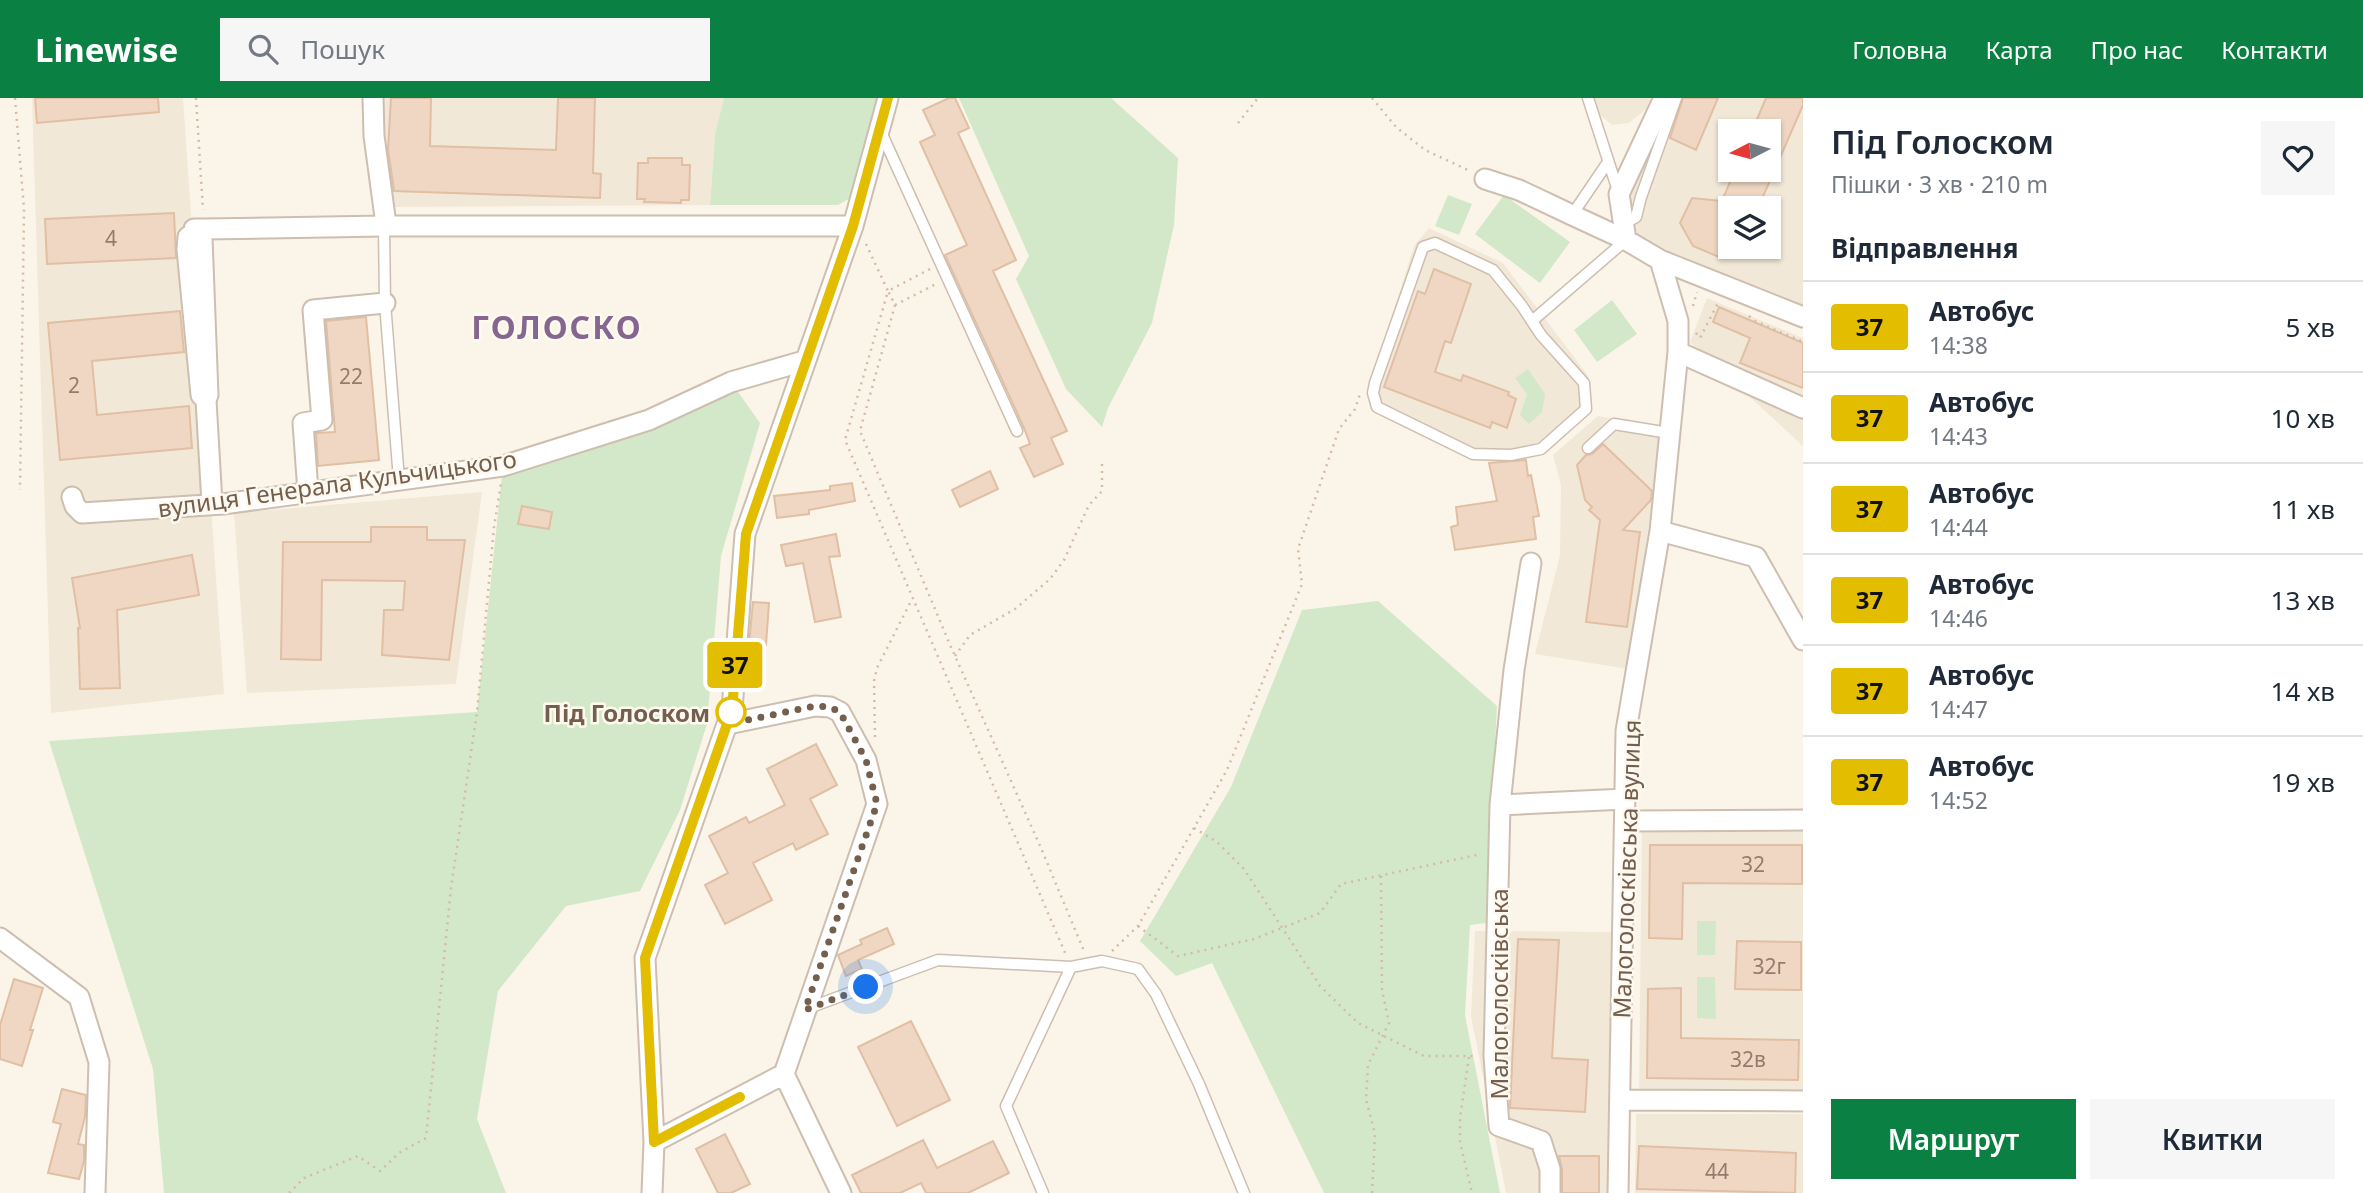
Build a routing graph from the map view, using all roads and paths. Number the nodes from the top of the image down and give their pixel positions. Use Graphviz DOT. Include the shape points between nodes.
graph roads {
  1 [pos="15,98"];
  2 [pos="196,98"];
  3 [pos="373,98"];
  4 [pos="888,98"];
  5 [pos="1258,98"];
  6 [pos="1372,98"];
  7 [pos="1588,98"];
  8 [pos="1664,98"];
  9 [pos="1676,98"];
  10 [pos="1238,123"];
  11 [pos="879,130"];
  12 [pos="1608,162"];
  13 [pos="1485,178"];
  14 [pos="1619,194"];
  15 [pos="1572,215"];
  16 [pos="384,226"];
  17 [pos="199,230"];
  18 [pos="857,232"];
  19 [pos="1625,232"];
  20 [pos="1660,260"];
  21 [pos="940,263"];
  22 [pos="947,278"];
  23 [pos="1700,286"];
  24 [pos="888,291"];
  25 [pos="1721,294"];
  26 [pos="385,303"];
  27 [pos="895,305"];
  28 [pos="1693,309"];
  29 [pos="1803,317"];
  30 [pos="1532,321"];
  31 [pos="1695,332"];
  32 [pos="1803,335"];
  33 [pos="1801,341"];
  34 [pos="1678,352"];
  35 [pos="804,361"];
  36 [pos="1359,397"];
  37 [pos="1803,408"];
  38 [pos="1017,431"];
  39 [pos="1669,433"];
  40 [pos="1588,448"];
  41 [pos="1102,460"];
  42 [pos="503,466"];
  43 [pos="399,480"];
  44 [pos="20,490"];
  45 [pos="308,492"];
  46 [pos="72,497"];
  47 [pos="212,504"];
  48 [pos="1660,531"];
  49 [pos="1531,563"];
  50 [pos="912,599"];
  51 [pos="1803,640"];
  52 [pos="955,656"];
  53 [pos="728,724"];
  54 [pos="875,737"];
  55 [pos="1625,799"];
  56 [pos="1500,805"];
  57 [pos="1803,820"];
  58 [pos="1625,821"];
  59 [pos="1194,828"];
  60 [pos="1498,850"];
  61 [pos="1381,876"];
  62 [pos="1138,926"];
  63 [pos="1282,928"];
  64 [pos="0,937"];
  65 [pos="1102,961"];
  66 [pos="1089,964"];
  67 [pos="1072,967"];
  68 [pos="805,1010"];
  69 [pos="1382,1036"];
  70 [pos="1469,1056"];
  71 [pos="1494,1056"];
  72 [pos="784,1074"];
  73 [pos="1620,1100"];
  74 [pos="1803,1101"];
  75 [pos="654,1142"];
  76 [pos="95,1193"];
  77 [pos="289,1193"];
  78 [pos="652,1193"];
  79 [pos="841,1193"];
  80 [pos="1043,1193"];
  81 [pos="1244,1193"];
  82 [pos="1372,1193"];
  83 [pos="1472,1193"];
  84 [pos="1550,1193"];
  85 [pos="1618,1193"];
  1 -- 44 [label="path" via="24,209"];
  2 -- 17 [label="path"];
  3 -- 16 [label="street"];
  4 -- 11 [label="street"];
  5 -- 10 [label="path"];
  6 -- 13 [label="path" via="1396,127 1425,150"];
  7 -- 12 [label="lane"];
  8 -- 14 [label="street"];
  9 -- 19 [label="lane" via="1636,217"];
  11 -- 18 [label="street"];
  11 -- 21 [label="lane"];
  12 -- 14 [label="lane"];
  12 -- 15 [label="lane"];
  13 -- 15 [label="street"];
  14 -- 19 [label="street"];
  15 -- 19 [label="street"];
  16 -- 17 [label="street"];
  16 -- 18 [label="street"];
  16 -- 26 [label="lane"];
  17 -- 47 [label="street"];
  18 -- 24 [label="path"];
  18 -- 35 [label="street"];
  19 -- 20 [label="street"];
  19 -- 30 [label="lane"];
  20 -- 29 [label="street"];
  20 -- 34 [label="street, Малоголосківська вулиця" via="1678,321"];
  21 -- 22 [label="lane"];
  21 -- 24 [label="path"];
  22 -- 27 [label="path"];
  22 -- 38 [label="lane"];
  23 -- 28 [label="path"];
  24 -- 27 [label="path"];
  24 -- 50 [label="path" via="845,440"];
  25 -- 31 [label="path" via="1700,338"];
  26 -- 43 [label="lane"];
  26 -- 45 [label="street" via="313,310 322,420 303,423"];
  27 -- 52 [label="path" via="860,431"];
  30 -- 30 [label="lane" via="1584,383 1586,409 1541,450 1473,454 1377,407 1375,383 1423,247 1435,243 1493,270"];
  32 -- 33 [label="path"];
  34 -- 37 [label="street"];
  34 -- 39 [label="street, Малоголосківська вулиця"];
  35 -- 42 [label="street, вулиця Генерала Кульчицького" via="731,382 649,420"];
  35 -- 53 [label="street" via="746,534"];
  36 -- 59 [label="path" via="1339,429 1298,549 1301,584 1227,770"];
  39 -- 40 [label="lane" via="1614,424"];
  39 -- 48 [label="street, Малоголосківська вулиця"];
  41 -- 52 [label="path" via="1102,491 1089,506 1057,570 1015,609 970,635"];
  42 -- 43 [label="street, вулиця Генерала Кульчицького"];
  42 -- 77 [label="path" via="477,712 451,888 426,1138 399,1153 380,1171 358,1156 304,1178"];
  43 -- 45 [label="street, вулиця Генерала Кульчицького"];
  45 -- 47 [label="street, вулиця Генерала Кульчицького"];
  46 -- 47 [label="street, вулиця Генерала Кульчицького" via="82,513"];
  48 -- 51 [label="street" via="1756,557"];
  48 -- 55 [label="street, Малоголосківська вулиця" via="1626,732"];
  49 -- 56 [label="street, Малоголосківська"];
  50 -- 54 [label="path" via="877,668"];
  50 -- 67 [label="path"];
  52 -- 66 [label="path"];
  53 -- 68 [label="street" via="830,707 840,712 866,760 877,804"];
  53 -- 75 [label="street" via="645,958"];
  55 -- 56 [label="street"];
  55 -- 58 [label="street, Малоголосківська вулиця"];
  56 -- 60 [label="street, Малоголосківська"];
  57 -- 58 [label="street"];
  58 -- 73 [label="street, Малоголосківська вулиця"];
  59 -- 62 [label="path"];
  59 -- 63 [label="path" via="1217,842 1244,869"];
  60 -- 61 [label="path"];
  60 -- 71 [label="street, Малоголосківська"];
  61 -- 63 [label="path" via="1341,884 1320,913"];
  61 -- 69 [label="path" via="1382,990 1389,1023"];
  62 -- 63 [label="path" via="1178,956"];
  62 -- 65 [label="path"];
  63 -- 69 [label="path" via="1320,986 1358,1023"];
  64 -- 76 [label="street" via="79,997 99,1062"];
  65 -- 66 [label="lane"];
  65 -- 81 [label="lane" via="1138,970 1156,994"];
  66 -- 67 [label="lane"];
  67 -- 68 [label="lane" via="938,960"];
  67 -- 80 [label="lane" via="1006,1105"];
  68 -- 72 [label="street"];
  69 -- 70 [label="path" via="1424,1056"];
  69 -- 82 [label="path" via="1368,1065 1366,1099 1375,1134"];
  70 -- 71 [label="path"];
  70 -- 83 [label="path" via="1460,1142"];
  71 -- 84 [label="street, Малоголосківська" via="1499,1126 1541,1141 1550,1169"];
  72 -- 75 [label="street"];
  72 -- 79 [label="street"];
  73 -- 74 [label="street"];
  73 -- 85 [label="street, Малоголосківська вулиця"];
  75 -- 78 [label="street"];
}
